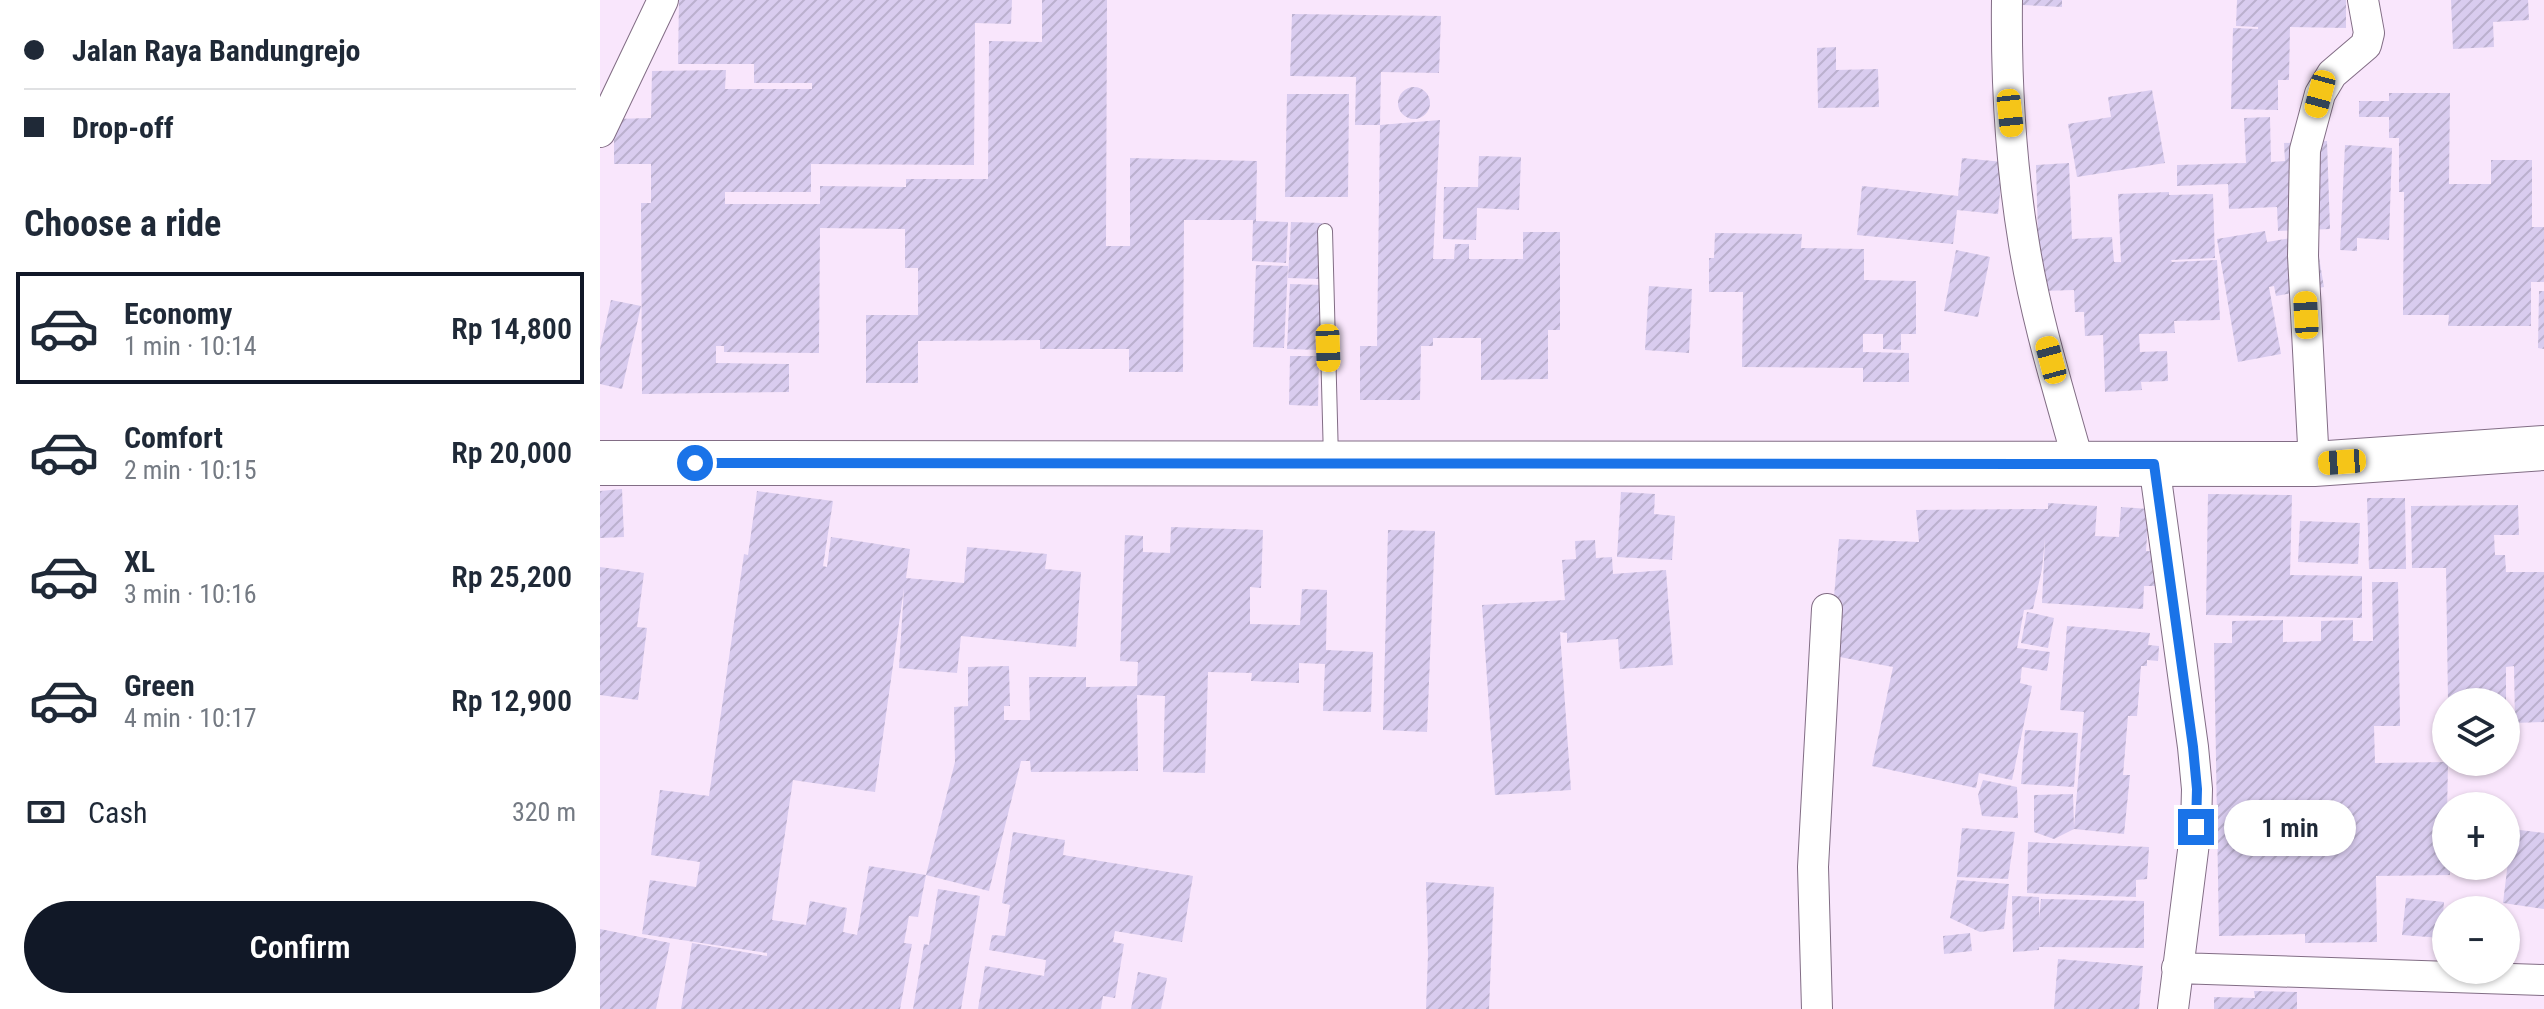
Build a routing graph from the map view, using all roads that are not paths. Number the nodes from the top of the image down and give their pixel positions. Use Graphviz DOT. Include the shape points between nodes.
graph roads {
  1 [pos="663,0"];
  2 [pos="2007,0"];
  3 [pos="2363,0"];
  4 [pos="600,132"];
  5 [pos="1325,231"];
  6 [pos="2544,448"];
  7 [pos="600,463"];
  8 [pos="1331,464"];
  9 [pos="2079,464"];
  10 [pos="2154,464"];
  11 [pos="2314,464"];
  12 [pos="1827,609"];
  13 [pos="2177,968"];
  14 [pos="2544,980"];
  15 [pos="1817,1009"];
  16 [pos="2173,1009"];
  1 -- 4 [label="street"];
  2 -- 9 [label="street" via="2010,113 2023,243"];
  3 -- 11 [label="street" via="2366,45 2332,74 2320,94 2305,150 2303,256"];
  5 -- 8 [label="lane"];
  6 -- 11 [label="main road"];
  7 -- 8 [label="main road"];
  8 -- 9 [label="main road"];
  9 -- 10 [label="main road"];
  10 -- 11 [label="main road"];
  10 -- 13 [label="street" via="2197,789"];
  12 -- 15 [label="street" via="1813,867"];
  13 -- 14 [label="street"];
  13 -- 16 [label="street"];
}
